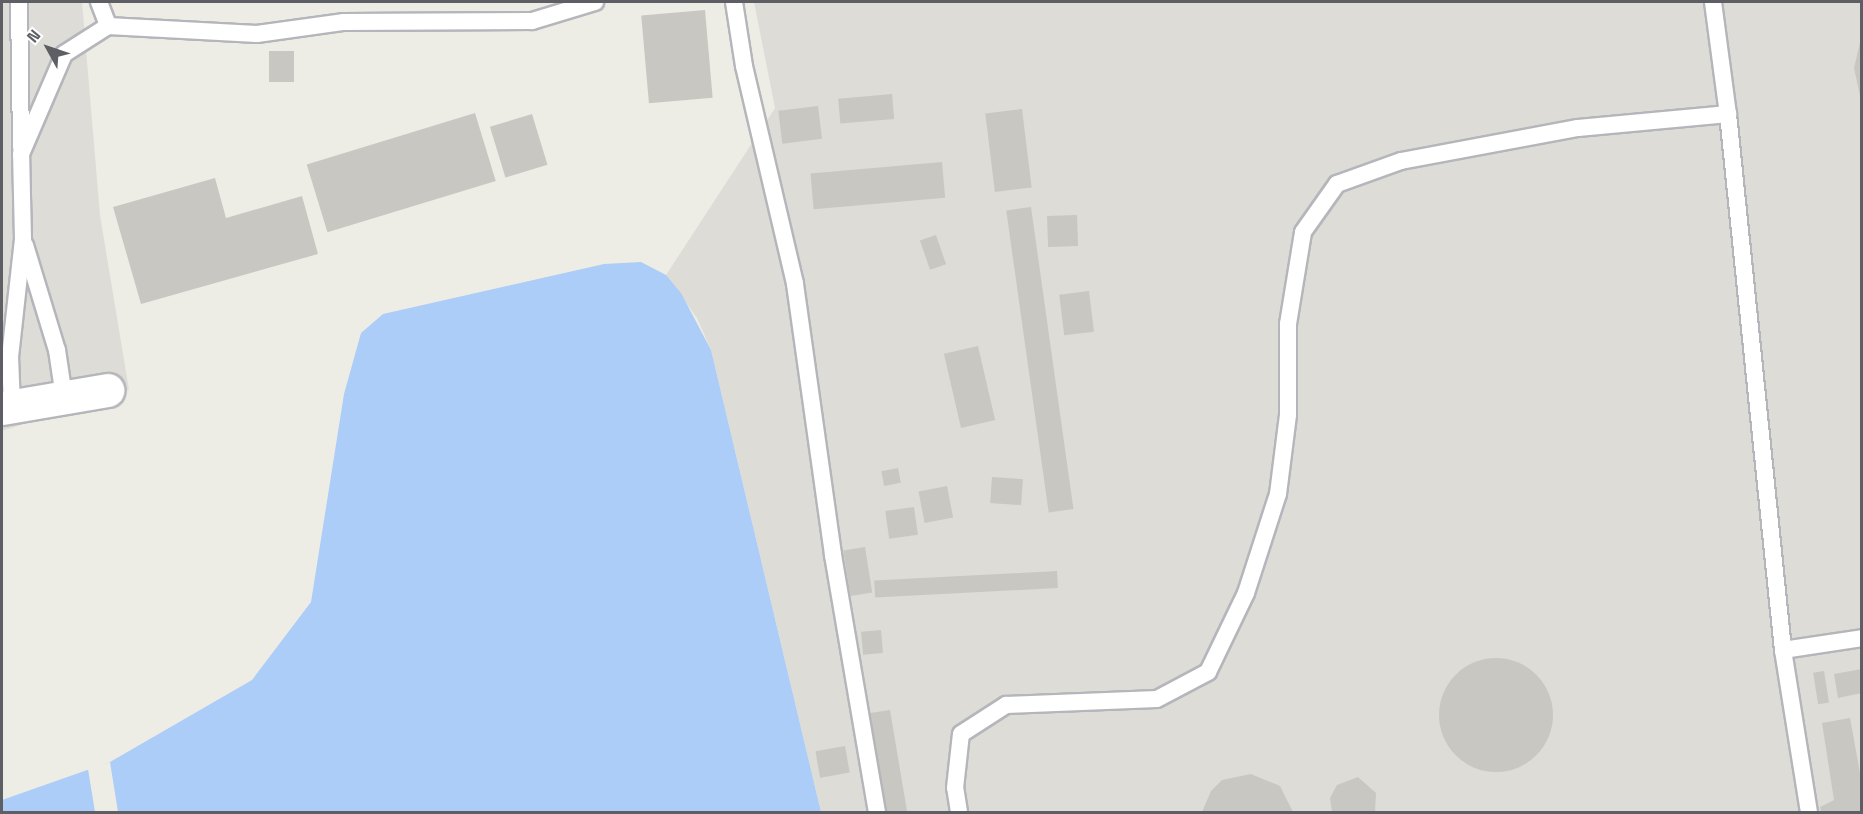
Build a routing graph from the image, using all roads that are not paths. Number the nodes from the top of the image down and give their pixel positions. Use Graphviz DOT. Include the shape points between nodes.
graph roads {
  1 [pos="18,2"];
  2 [pos="99,2"];
  3 [pos="595,2"];
  4 [pos="734,2"];
  5 [pos="1713,2"];
  6 [pos="108,26"];
  7 [pos="1728,114"];
  8 [pos="21,154"];
  9 [pos="23,239"];
  10 [pos="107,390"];
  11 [pos="64,397"];
  12 [pos="7,407"];
  13 [pos="1862,638"];
  14 [pos="1783,650"];
  15 [pos="877,813"];
  16 [pos="959,813"];
  17 [pos="1809,813"];
  1 -- 8 [label="lane"];
  2 -- 6 [label="lane"];
  3 -- 6 [label="lane" via="532,21 344,22 257,33"];
  4 -- 15 [label="lane" via="744,66 795,284 833,555"];
  5 -- 7 [label="lane"];
  6 -- 8 [label="lane" via="64,54"];
  7 -- 14 [label="lane"];
  7 -- 16 [label="lane" via="1578,128 1401,161 1337,184 1303,232 1288,324 1288,415 1278,494 1246,593 1208,672 1157,699 1006,705 961,734 955,788"];
  8 -- 9 [label="lane"];
  9 -- 11 [label="lane" via="57,350"];
  9 -- 12 [label="lane"];
  10 -- 11 [label="street"];
  11 -- 12 [label="street"];
  13 -- 14 [label="lane"];
  14 -- 17 [label="lane"];
}
